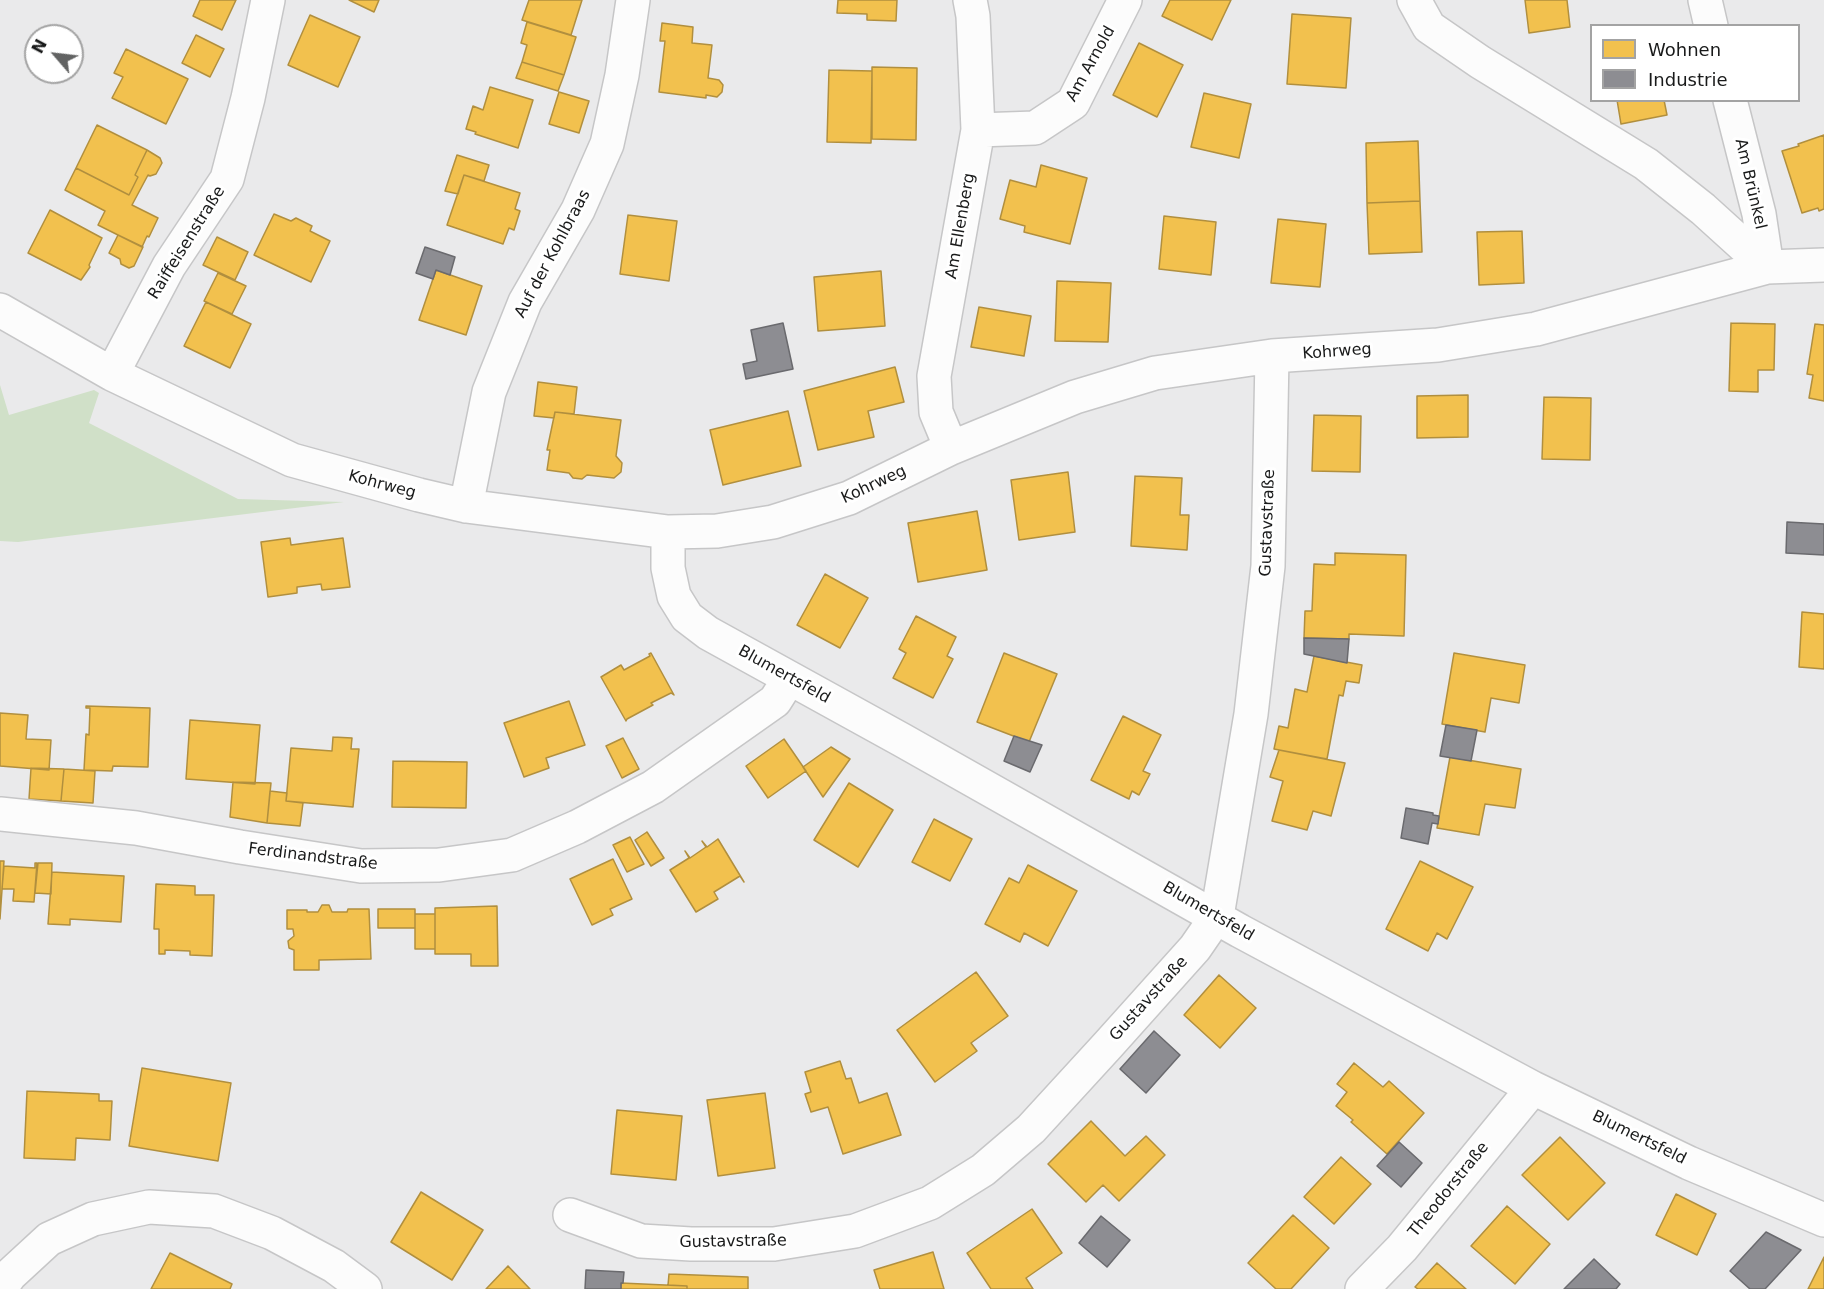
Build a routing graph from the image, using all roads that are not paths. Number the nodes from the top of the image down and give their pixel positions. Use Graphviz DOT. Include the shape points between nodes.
graph roads {
  1 [pos="268,0"];
  2 [pos="633,0"];
  3 [pos="970,0"];
  4 [pos="1125,0"];
  5 [pos="1414,0"];
  6 [pos="1704,0"];
  7 [pos="1710,24"];
  8 [pos="1731,102"];
  9 [pos="978,129"];
  10 [pos="1824,266"];
  11 [pos="1767,267"];
  12 [pos="0,310"];
  13 [pos="1272,356"];
  14 [pos="112,374"];
  15 [pos="951,448"];
  16 [pos="466,506"];
  17 [pos="668,532"];
  18 [pos="789,679"];
  19 [pos="0,814"];
  20 [pos="1217,916"];
  21 [pos="1533,1088"];
  22 [pos="570,1215"];
  23 [pos="1824,1220"];
  24 [pos="3,1278"];
  25 [pos="365,1289"];
  26 [pos="1362,1289"];
  1 -- 14 [label="street, Raiffeisenstraße" via="227,179 169,266"];
  2 -- 16 [label="street, Auf der Kohlbraas" via="607,144 578,210 525,302 489,392"];
  3 -- 9 [label="street, Am Ellenberg"];
  4 -- 9 [label="street, Am Arnold" via="1073,103 1035,128"];
  5 -- 11 [label="street" via="1429,27 1646,164"];
  6 -- 7 [label="street"];
  8 -- 11 [label="street, Am Brünkel" via="1759,213"];
  9 -- 15 [label="street, Am Ellenberg" via="934,376 936,412"];
  10 -- 11 [label="street, Kohrweg"];
  11 -- 13 [label="street, Kohrweg" via="1536,329 1438,345"];
  12 -- 14 [label="street, Kohrweg"];
  13 -- 15 [label="street, Kohrweg" via="1155,373 1075,397"];
  13 -- 20 [label="street, Gustavstraße" via="1268,566 1251,714"];
  14 -- 16 [label="street, Kohrweg" via="292,460"];
  15 -- 17 [label="street, Kohrweg" via="849,498 773,522 717,531"];
  16 -- 17 [label="street, Kohrweg"];
  17 -- 18 [label="street, Blumertsfeld" via="668,568 674,596 687,616 708,633"];
  18 -- 19 [label="street, Ferdinandstraße" via="775,701 653,787 577,827 512,855 439,865 362,866 135,828"];
  18 -- 20 [label="street, Blumertsfeld"];
  20 -- 21 [label="street, Blumertsfeld"];
  20 -- 22 [label="street, Gustavstraße" via="1195,948 1030,1129 983,1170 930,1203 855,1231 774,1244 641,1240"];
  21 -- 23 [label="street, Blumertsfeld"];
  21 -- 26 [label="street, Theodorstraße" via="1402,1248"];
  24 -- 25 [label="street" via="49,1239 93,1219 149,1207 214,1211 234,1218 334,1266"];
}
